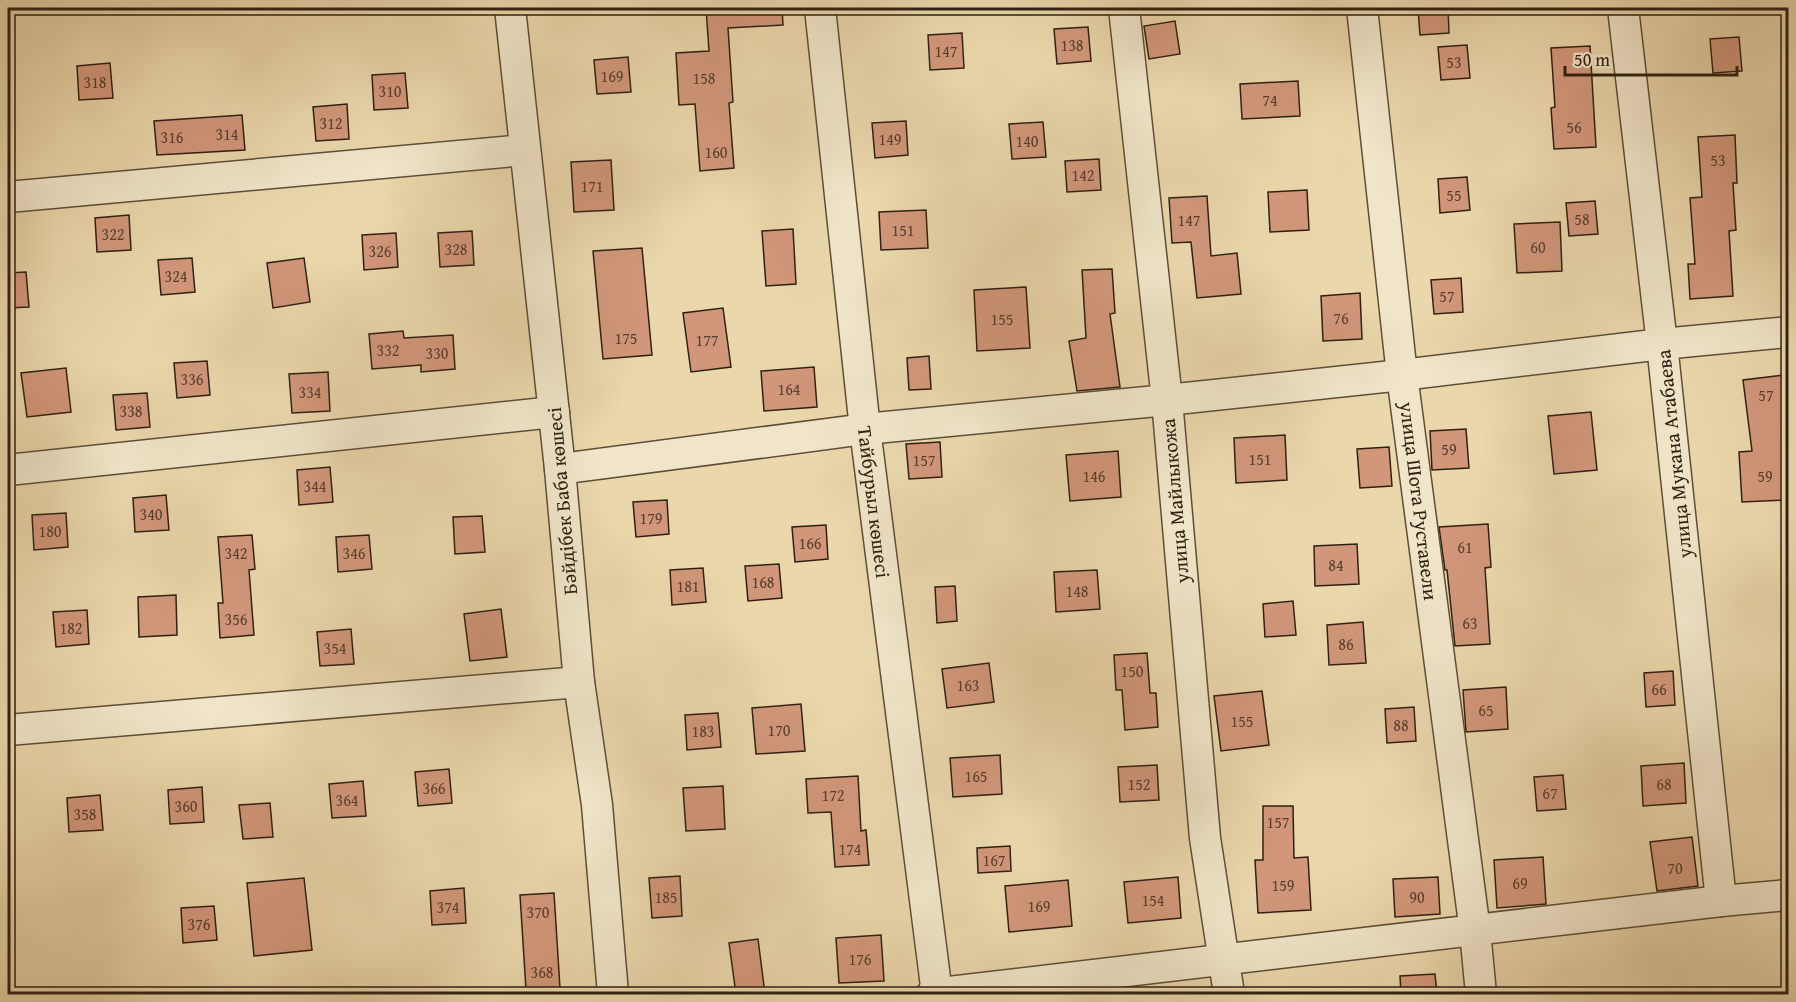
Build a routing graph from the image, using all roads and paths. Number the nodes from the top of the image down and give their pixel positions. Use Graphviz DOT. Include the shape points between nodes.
graph roads {
  1 [pos="510,8"];
  2 [pos="820,8"];
  3 [pos="1124,8"];
  4 [pos="1362,8"];
  5 [pos="1623,8"];
  6 [pos="525,150"];
  7 [pos="8,197"];
  8 [pos="1788,332"];
  9 [pos="1662,344"];
  10 [pos="1402,375"];
  11 [pos="1167,400"];
  12 [pos="554,412"];
  13 [pos="865,429"];
  14 [pos="560,469"];
  15 [pos="8,470"];
  16 [pos="579,682"];
  17 [pos="8,730"];
  18 [pos="1788,895"];
  19 [pos="1721,901"];
  20 [pos="1475,931"];
  21 [pos="1225,960"];
  22 [pos="613,994"];
  23 [pos="932,994"];
  24 [pos="937,994"];
  25 [pos="1228,994"];
  26 [pos="1481,994"];
  1 -- 6 [label="street, Бәйдібек Баба көшесі"];
  2 -- 13 [label="street, Тайбурыл көшесі"];
  3 -- 11 [label="street, улица Майлыкожа"];
  4 -- 10 [label="street, улица Шота Руставели"];
  5 -- 9 [label="street, улица Мукана Атабаева"];
  6 -- 7 [label="street"];
  6 -- 12 [label="street, Бәйдібек Баба көшесі"];
  8 -- 9 [label="street"];
  9 -- 10 [label="street"];
  9 -- 19 [label="street, улица Мукана Атабаева"];
  10 -- 11 [label="street"];
  10 -- 20 [label="street, улица Шота Руставели"];
  11 -- 13 [label="street"];
  11 -- 21 [label="street, улица Майлыкожа" via="1205,837"];
  12 -- 14 [label="street, Бәйдібек Баба көшесі"];
  12 -- 15 [label="street"];
  13 -- 14 [label="street"];
  13 -- 24 [label="street, Тайбурыл көшесі"];
  14 -- 16 [label="street, Бәйдібек Баба көшесі"];
  16 -- 17 [label="street"];
  16 -- 22 [label="street, Бәйдібек Баба көшесі" via="597,805"];
  18 -- 19 [label="street"];
  19 -- 20 [label="street"];
  20 -- 21 [label="street"];
  20 -- 26 [label="street, улица Шота Руставели"];
  21 -- 24 [label="street"];
  21 -- 25 [label="street, улица Майлыкожа"];
  23 -- 24 [label="street"];
}
